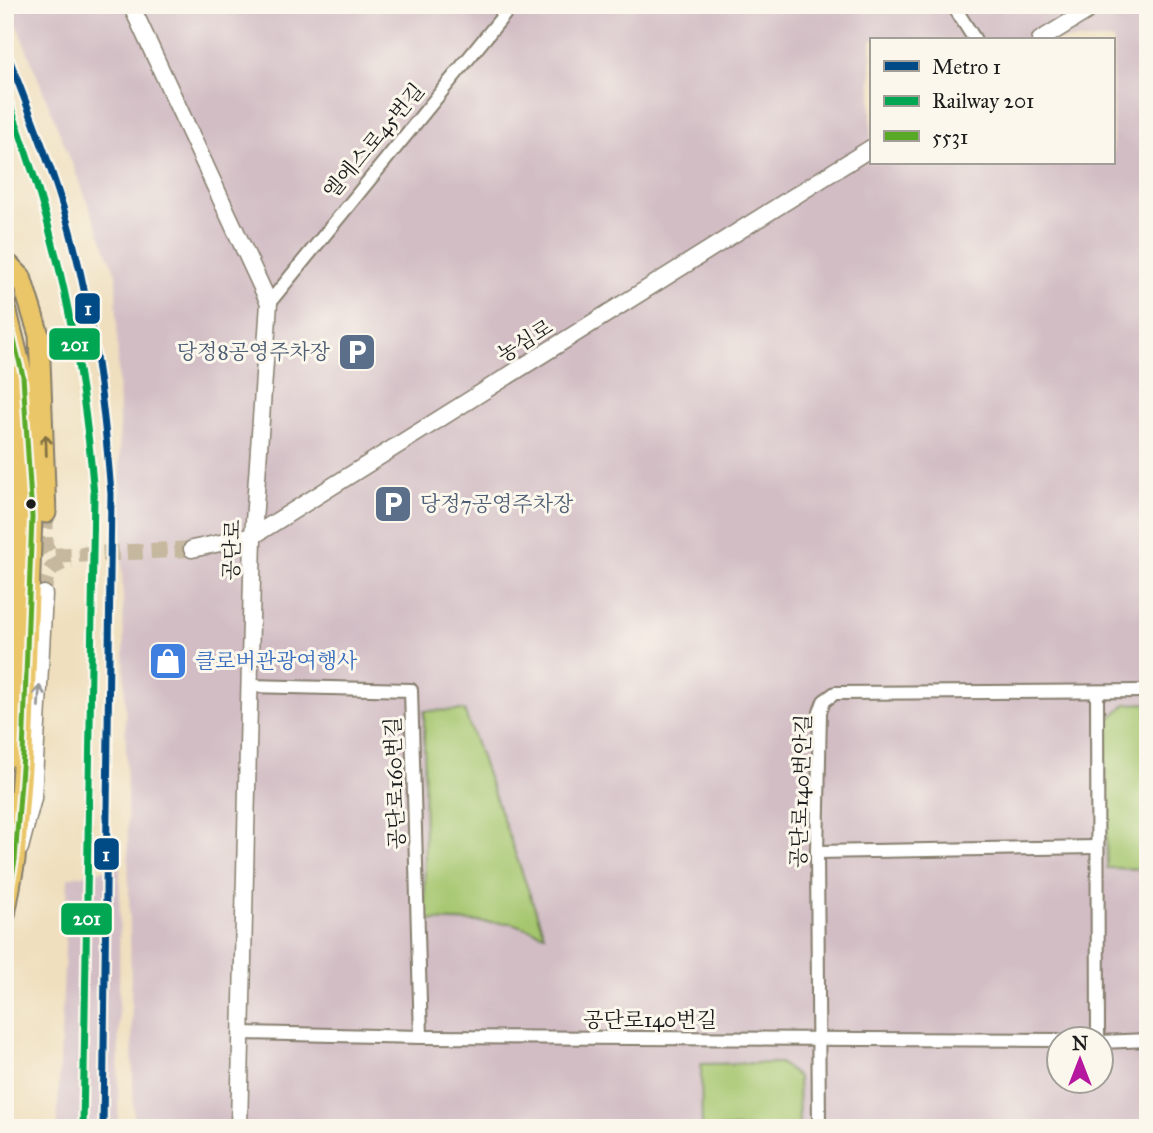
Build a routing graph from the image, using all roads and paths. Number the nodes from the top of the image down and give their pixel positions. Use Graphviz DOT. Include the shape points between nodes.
graph roads {
  1 [pos="131,5"];
  2 [pos="512,5"];
  3 [pos="953,5"];
  4 [pos="1097,5"];
  5 [pos="974,38"];
  6 [pos="1043,38"];
  7 [pos="870,149"];
  8 [pos="5,261"];
  9 [pos="268,303"];
  10 [pos="5,304"];
  11 [pos="5,377"];
  12 [pos="8,435"];
  13 [pos="46,513"];
  14 [pos="10,533"];
  15 [pos="253,536"];
  16 [pos="192,549"];
  17 [pos="44,594"];
  18 [pos="8,657"];
  19 [pos="249,685"];
  20 [pos="1148,691"];
  21 [pos="1097,692"];
  22 [pos="6,715"];
  23 [pos="5,756"];
  24 [pos="1096,847"];
  25 [pos="817,852"];
  26 [pos="15,860"];
  27 [pos="5,915"];
  28 [pos="1099,1024"];
  29 [pos="242,1033"];
  30 [pos="421,1037"];
  31 [pos="819,1040"];
  32 [pos="1114,1040"];
  33 [pos="1148,1040"];
  34 [pos="1044,1041"];
  35 [pos="239,1128"];
  36 [pos="820,1128"];
  1 -- 9 [label="street, 공단로"];
  2 -- 9 [label="street, 엘에스로45번길"];
  3 -- 5 [label="street"];
  4 -- 6 [label="street"];
  7 -- 15 [label="street, 농심로"];
  13 -- 8 [label="main road, one-way" via="39,335 20,277"];
  9 -- 15 [label="street, 공단로"];
  10 -- 26 [label="main road" via="23,376 32,517"];
  11 -- 12 [label="main road"];
  12 -- 14 [label="main road"];
  14 -- 18 [label="main road"];
  15 -- 16 [label="street, 농심로"];
  15 -- 19 [label="street, 공단로"];
  26 -- 17 [label="street, one-way" via="33,798"];
  18 -- 22 [label="main road"];
  19 -- 29 [label="street, 공단로"];
  19 -- 30 [label="street, 공단로160번길" via="411,690"];
  20 -- 21 [label="street, 공단로140번안길"];
  21 -- 24 [label="street"];
  21 -- 25 [label="street, 공단로140번안길" via="835,693 824,701 820,712"];
  22 -- 23 [label="main road"];
  24 -- 25 [label="street"];
  24 -- 28 [label="street"];
  25 -- 31 [label="street, 공단로140번안길"];
  26 -- 27 [label="main road"];
  29 -- 30 [label="street, 공단로140번길"];
  29 -- 35 [label="street, 공단로"];
  30 -- 31 [label="street, 공단로140번길"];
  31 -- 34 [label="street, 공단로140번길"];
  31 -- 36 [label="street, 공단로140번안길"];
  32 -- 33 [label="street"];
}
